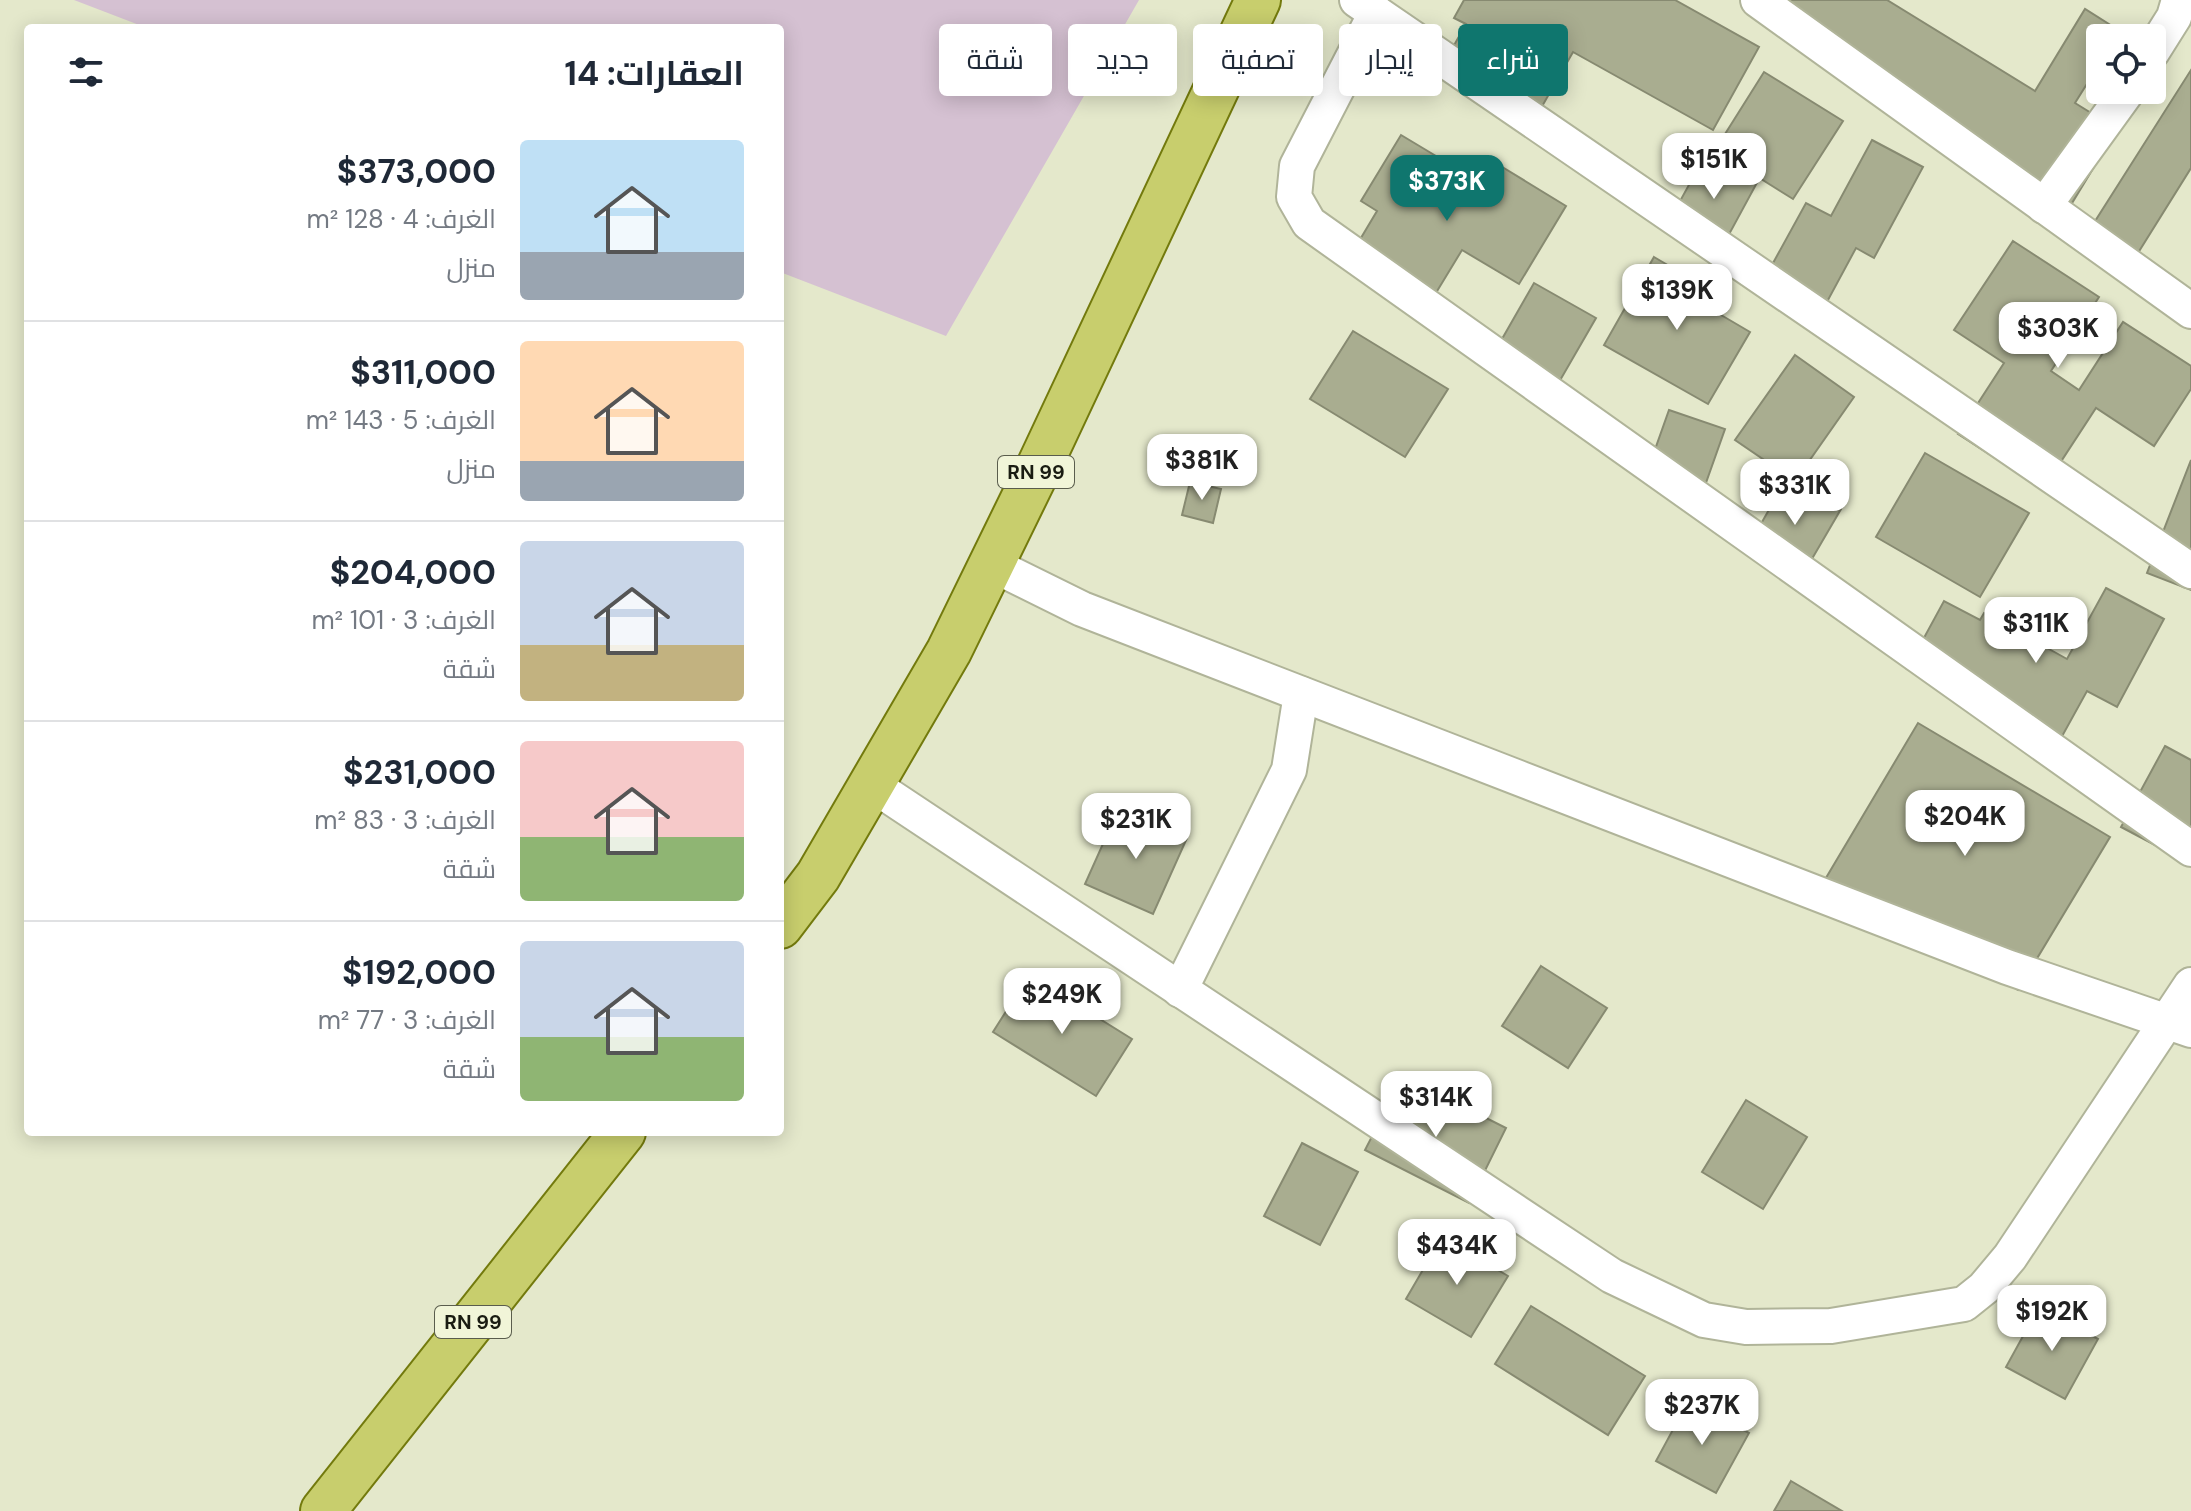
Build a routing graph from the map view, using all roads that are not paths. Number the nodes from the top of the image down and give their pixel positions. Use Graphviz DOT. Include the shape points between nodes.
graph roads {
  1 [pos="1258,0"];
  2 [pos="1758,0"];
  3 [pos="2179,0"];
  4 [pos="1366,6"];
  5 [pos="2166,30"];
  6 [pos="2118,104"];
  7 [pos="2044,206"];
  8 [pos="2191,311"];
  9 [pos="991,564"];
  10 [pos="2191,571"];
  11 [pos="1301,694"];
  12 [pos="871,784"];
  13 [pos="2191,849"];
  14 [pos="784,921"];
  15 [pos="2191,985"];
  16 [pos="1180,990"];
  17 [pos="2179,1026"];
  18 [pos="620,1136"];
  19 [pos="323,1511"];
  1 -- 9 [label="main road, RN 99"];
  2 -- 7 [label="street"];
  3 -- 5 [label="street"];
  4 -- 10 [label="street"];
  4 -- 13 [label="street" via="1297,166 1294,197 1309,223"];
  6 -- 7 [label="street"];
  7 -- 8 [label="street"];
  9 -- 11 [label="street" via="1082,609"];
  9 -- 12 [label="main road, RN 99" via="949,651"];
  11 -- 16 [label="street" via="1289,770"];
  11 -- 17 [label="street" via="2007,967"];
  12 -- 14 [label="main road, RN 99" via="818,876"];
  12 -- 16 [label="street"];
  15 -- 17 [label="street"];
  16 -- 17 [label="street" via="1612,1276 1704,1320 1746,1327 1831,1326 1964,1304 2010,1257"];
  18 -- 19 [label="main road, RN 99"];
}
